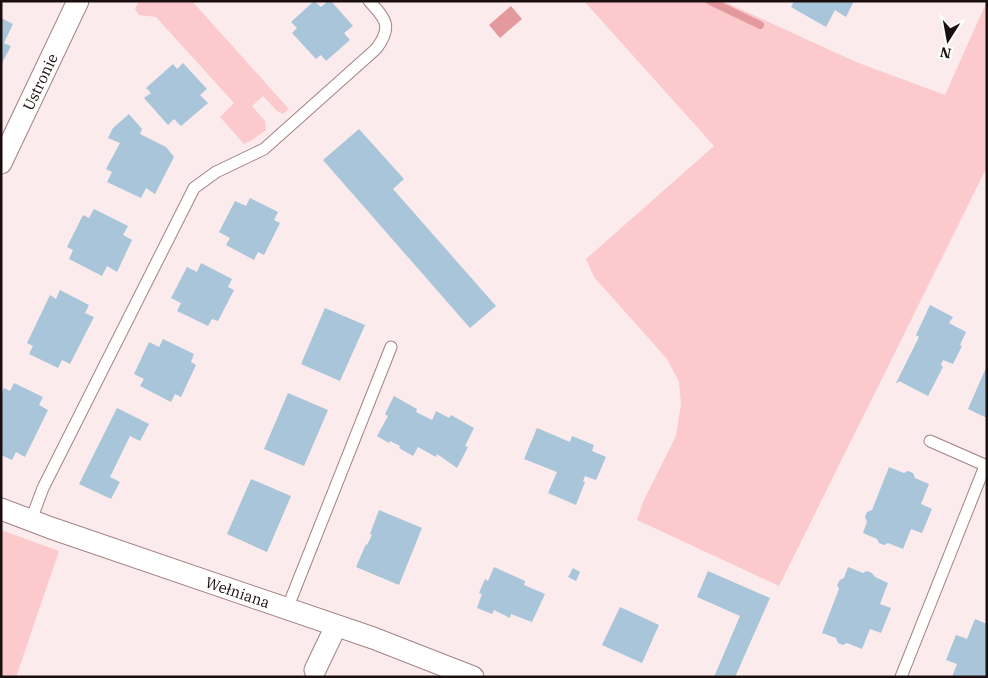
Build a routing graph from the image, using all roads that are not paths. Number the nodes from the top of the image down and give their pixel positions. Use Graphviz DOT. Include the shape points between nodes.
graph roads {
  1 [pos="78,1"];
  2 [pos="369,1"];
  3 [pos="3,154"];
  4 [pos="392,347"];
  5 [pos="930,441"];
  6 [pos="986,466"];
  7 [pos="1,509"];
  8 [pos="31,520"];
  9 [pos="287,609"];
  10 [pos="336,626"];
  11 [pos="315,670"];
  12 [pos="474,677"];
  13 [pos="901,677"];
  1 -- 3 [label="street, Ustronie"];
  2 -- 8 [label="lane" via="387,23 376,49 264,149 216,172 194,188 43,488"];
  4 -- 9 [label="lane"];
  5 -- 6 [label="lane"];
  6 -- 13 [label="lane"];
  7 -- 8 [label="street, Wełniana"];
  8 -- 9 [label="street, Wełniana"];
  9 -- 10 [label="street, Wełniana"];
  10 -- 11 [label="street"];
  10 -- 12 [label="street, Wełniana"];
}
